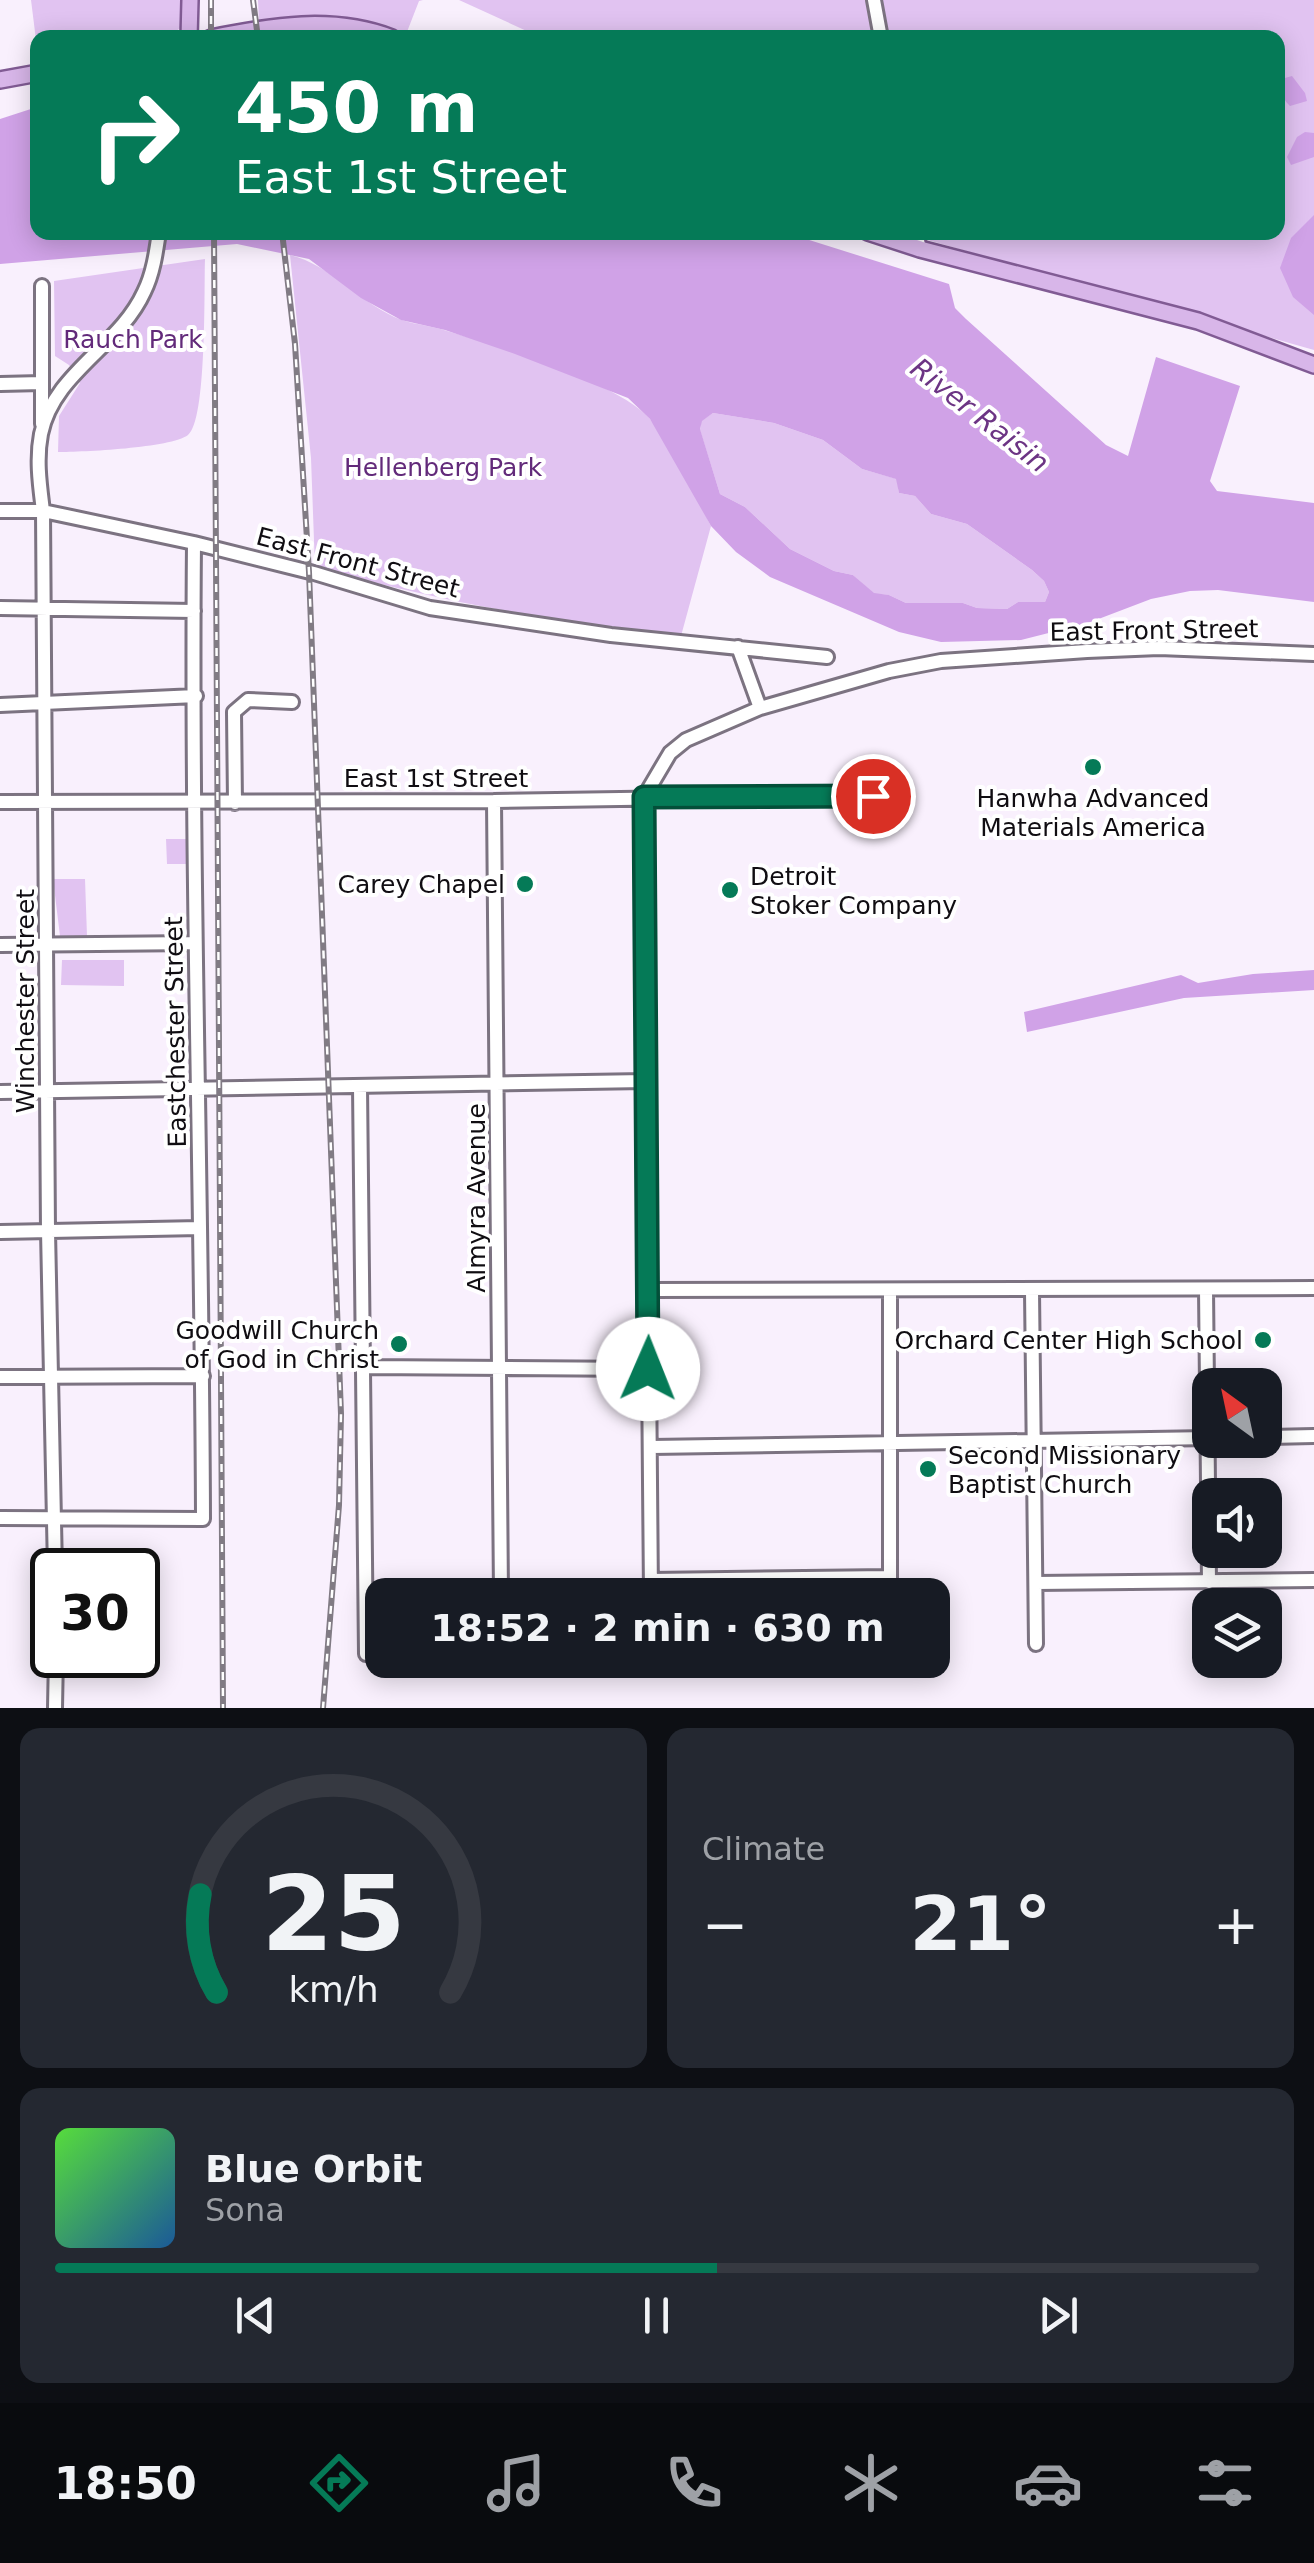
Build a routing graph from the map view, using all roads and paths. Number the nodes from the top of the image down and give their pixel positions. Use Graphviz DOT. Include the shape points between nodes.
graph roads {
  1 [pos="190,0"];
  2 [pos="874,0"];
  3 [pos="189,30"];
  4 [pos="255,30"];
  5 [pos="363,30"];
  6 [pos="880,30"];
  7 [pos="30,74"];
  8 [pos="0,80"];
  9 [pos="158,240"];
  10 [pos="918,241"];
  11 [pos="42,286"];
  12 [pos="1314,365"];
  13 [pos="42,383"];
  14 [pos="0,384"];
  15 [pos="42,432"];
  16 [pos="43,511"];
  17 [pos="0,512"];
  18 [pos="194,543"];
  19 [pos="0,608"];
  20 [pos="43,608"];
  21 [pos="194,611"];
  22 [pos="738,647"];
  23 [pos="1314,654"];
  24 [pos="826,657"];
  25 [pos="196,696"];
  26 [pos="292,702"];
  27 [pos="43,704"];
  28 [pos="0,705"];
  29 [pos="760,708"];
  30 [pos="873,796"];
  31 [pos="644,797"];
  32 [pos="494,801"];
  33 [pos="0,802"];
  34 [pos="45,802"];
  35 [pos="195,803"];
  36 [pos="235,803"];
  37 [pos="195,943"];
  38 [pos="0,945"];
  39 [pos="48,945"];
  40 [pos="646,1081"];
  41 [pos="360,1086"];
  42 [pos="497,1086"];
  43 [pos="200,1088"];
  44 [pos="48,1090"];
  45 [pos="0,1092"];
  46 [pos="200,1228"];
  47 [pos="48,1231"];
  48 [pos="0,1232"];
  49 [pos="1314,1288"];
  50 [pos="1206,1289"];
  51 [pos="649,1290"];
  52 [pos="890,1291"];
  53 [pos="1032,1291"];
  54 [pos="365,1367"];
  55 [pos="499,1367"];
  56 [pos="1208,1368"];
  57 [pos="648,1369"];
  58 [pos="51,1376"];
  59 [pos="203,1376"];
  60 [pos="0,1377"];
  61 [pos="1314,1436"];
  62 [pos="1282,1437"];
  63 [pos="1192,1438"];
  64 [pos="1035,1440"];
  65 [pos="889,1442"];
  66 [pos="652,1447"];
  67 [pos="1209,1458"];
  68 [pos="54,1517"];
  69 [pos="0,1518"];
  70 [pos="55,1548"];
  71 [pos="889,1577"];
  72 [pos="366,1578"];
  73 [pos="501,1578"];
  74 [pos="651,1578"];
  75 [pos="810,1578"];
  76 [pos="1314,1580"];
  77 [pos="1036,1582"];
  78 [pos="1209,1582"];
  79 [pos="1036,1644"];
  80 [pos="56,1678"];
  81 [pos="55,1708"];
  1 -- 3 [label="main road"];
  2 -- 6 [label="street"];
  4 -- 5 [label="main road" via="288,24"];
  7 -- 8 [label="main road"];
  9 -- 15 [label="street, Winchester Street" via="144,294 56,396"];
  10 -- 12 [label="main road" via="1198,321"];
  11 -- 13 [label="street, Winchester Street"];
  13 -- 14 [label="street"];
  13 -- 15 [label="street, Winchester Street"];
  15 -- 16 [label="street, Winchester Street"];
  16 -- 17 [label="street, East Front Street"];
  16 -- 18 [label="street, East Front Street"];
  16 -- 20 [label="street, Winchester Street"];
  18 -- 21 [label="street, Eastchester Street"];
  18 -- 22 [label="street, East Front Street" via="430,608"];
  19 -- 20 [label="street"];
  20 -- 21 [label="street"];
  20 -- 27 [label="street, Winchester Street"];
  21 -- 25 [label="street, Eastchester Street"];
  22 -- 24 [label="street, East Front Street"];
  22 -- 29 [label="street"];
  23 -- 29 [label="street, East Front Street" via="1159,648 942,661"];
  25 -- 27 [label="street"];
  25 -- 35 [label="street, Eastchester Street"];
  26 -- 36 [label="street" via="248,700 234,712"];
  27 -- 28 [label="street"];
  27 -- 34 [label="street, Winchester Street"];
  29 -- 31 [label="street, East Front Street" via="686,740"];
  30 -- 31 [label="street, East 1st Street"];
  31 -- 32 [label="street, East 1st Street"];
  31 -- 40 [label="street"];
  32 -- 36 [label="street, East 1st Street"];
  32 -- 42 [label="street, Almyra Avenue"];
  33 -- 34 [label="street, East 1st Street"];
  34 -- 35 [label="street, East 1st Street"];
  34 -- 39 [label="street, Winchester Street"];
  35 -- 36 [label="street, East 1st Street"];
  35 -- 37 [label="street, Eastchester Street"];
  37 -- 39 [label="street"];
  37 -- 43 [label="street, Eastchester Street"];
  38 -- 39 [label="street"];
  39 -- 44 [label="street, Winchester Street"];
  40 -- 42 [label="street"];
  40 -- 51 [label="street"];
  41 -- 42 [label="street"];
  41 -- 43 [label="street"];
  41 -- 54 [label="street"];
  42 -- 55 [label="street, Almyra Avenue"];
  43 -- 44 [label="street"];
  43 -- 46 [label="street, Eastchester Street"];
  44 -- 45 [label="street"];
  44 -- 47 [label="street, Winchester Street"];
  46 -- 47 [label="street"];
  46 -- 59 [label="street, Eastchester Street"];
  47 -- 48 [label="street"];
  47 -- 58 [label="street, Winchester Street"];
  49 -- 50 [label="street"];
  50 -- 53 [label="street"];
  50 -- 56 [label="street"];
  51 -- 52 [label="street"];
  51 -- 57 [label="street"];
  52 -- 53 [label="street"];
  52 -- 65 [label="street"];
  53 -- 64 [label="street"];
  54 -- 55 [label="street"];
  54 -- 72 [label="street"];
  55 -- 57 [label="street"];
  55 -- 73 [label="street, Almyra Avenue"];
  57 -- 66 [label="street"];
  58 -- 59 [label="street"];
  58 -- 60 [label="street"];
  58 -- 68 [label="street, Winchester Street"];
  59 -- 68 [label="street, Eastchester Street" via="204,1520"];
  61 -- 62 [label="street"];
  63 -- 64 [label="street"];
  64 -- 65 [label="street"];
  64 -- 77 [label="street"];
  65 -- 66 [label="street"];
  65 -- 71 [label="street"];
  66 -- 74 [label="street"];
  67 -- 78 [label="street"];
  68 -- 69 [label="street"];
  68 -- 70 [label="street, Winchester Street"];
  71 -- 75 [label="street"];
  76 -- 78 [label="street"];
  77 -- 78 [label="street"];
  77 -- 79 [label="street"];
  80 -- 81 [label="street"];
}
